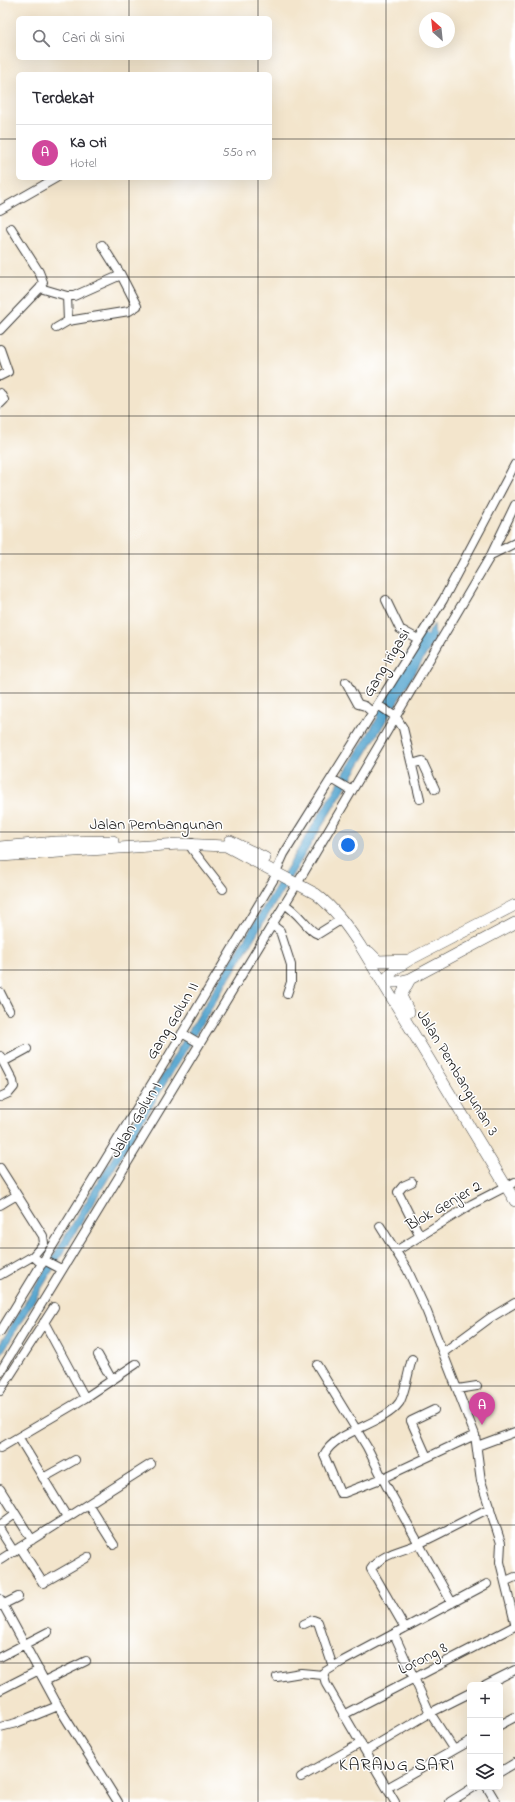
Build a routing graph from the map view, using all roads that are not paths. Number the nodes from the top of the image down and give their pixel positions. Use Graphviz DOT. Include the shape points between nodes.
graph roads {
  1 [pos="52,180"];
  2 [pos="0,210"];
  3 [pos="10,228"];
  4 [pos="102,246"];
  5 [pos="121,275"];
  6 [pos="40,288"];
  7 [pos="67,296"];
  8 [pos="68,321"];
  9 [pos="1,327"];
  10 [pos="56,328"];
  11 [pos="0,348"];
  12 [pos="0,376"];
  13 [pos="0,392"];
  14 [pos="0,404"];
  15 [pos="515,464"];
  16 [pos="515,505"];
  17 [pos="515,543"];
  18 [pos="491,555"];
  19 [pos="386,600"];
  20 [pos="418,639"];
  21 [pos="346,682"];
  22 [pos="381,706"];
  23 [pos="373,713"];
  24 [pos="393,715"];
  25 [pos="412,764"];
  26 [pos="334,781"];
  27 [pos="434,789"];
  28 [pos="350,790"];
  29 [pos="420,799"];
  30 [pos="192,843"];
  31 [pos="0,847"];
  32 [pos="0,856"];
  33 [pos="278,870"];
  34 [pos="297,881"];
  35 [pos="223,889"];
  36 [pos="284,904"];
  37 [pos="515,905"];
  38 [pos="342,919"];
  39 [pos="483,920"];
  40 [pos="515,923"];
  41 [pos="272,925"];
  42 [pos="490,936"];
  43 [pos="408,960"];
  44 [pos="410,979"];
  45 [pos="384,982"];
  46 [pos="0,992"];
  47 [pos="287,994"];
  48 [pos="9,1010"];
  49 [pos="183,1033"];
  50 [pos="197,1042"];
  51 [pos="28,1049"];
  52 [pos="2,1059"];
  53 [pos="0,1097"];
  54 [pos="0,1168"];
  55 [pos="412,1182"];
  56 [pos="512,1185"];
  57 [pos="17,1195"];
  58 [pos="515,1201"];
  59 [pos="0,1205"];
  60 [pos="380,1226"];
  61 [pos="420,1236"];
  62 [pos="44,1243"];
  63 [pos="54,1245"];
  64 [pos="396,1252"];
  65 [pos="33,1256"];
  66 [pos="45,1262"];
  67 [pos="60,1269"];
  68 [pos="0,1275"];
  69 [pos="515,1303"];
  70 [pos="54,1307"];
  71 [pos="44,1322"];
  72 [pos="0,1332"];
  73 [pos="444,1352"];
  74 [pos="98,1355"];
  75 [pos="412,1359"];
  76 [pos="136,1364"];
  77 [pos="317,1365"];
  78 [pos="0,1372"];
  79 [pos="112,1380"];
  80 [pos="477,1386"];
  81 [pos="458,1389"];
  82 [pos="0,1391"];
  83 [pos="85,1398"];
  84 [pos="434,1410"];
  85 [pos="357,1429"];
  86 [pos="515,1432"];
  87 [pos="475,1435"];
  88 [pos="19,1438"];
  89 [pos="477,1446"];
  90 [pos="0,1448"];
  91 [pos="427,1457"];
  92 [pos="75,1460"];
  93 [pos="151,1464"];
  94 [pos="43,1478"];
  95 [pos="383,1478"];
  96 [pos="0,1489"];
  97 [pos="88,1504"];
  98 [pos="490,1508"];
  99 [pos="15,1514"];
  100 [pos="67,1518"];
  101 [pos="0,1525"];
  102 [pos="0,1530"];
  103 [pos="32,1540"];
  104 [pos="114,1544"];
  105 [pos="418,1544"];
  106 [pos="17,1549"];
  107 [pos="88,1557"];
  108 [pos="0,1560"];
  109 [pos="515,1577"];
  110 [pos="506,1581"];
  111 [pos="488,1584"];
  112 [pos="18,1597"];
  113 [pos="512,1597"];
  114 [pos="1,1603"];
  115 [pos="452,1603"];
  116 [pos="515,1623"];
  117 [pos="304,1624"];
  118 [pos="515,1626"];
  119 [pos="405,1628"];
  120 [pos="48,1632"];
  121 [pos="394,1634"];
  122 [pos="24,1645"];
  123 [pos="0,1657"];
  124 [pos="86,1661"];
  125 [pos="333,1666"];
  126 [pos="39,1670"];
  127 [pos="515,1670"];
  128 [pos="323,1675"];
  129 [pos="277,1677"];
  130 [pos="415,1679"];
  131 [pos="45,1681"];
  132 [pos="491,1682"];
  133 [pos="0,1690"];
  134 [pos="467,1694"];
  135 [pos="58,1706"];
  136 [pos="430,1713"];
  137 [pos="343,1715"];
  138 [pos="515,1717"];
  139 [pos="503,1723"];
  140 [pos="0,1727"];
  141 [pos="361,1743"];
  142 [pos="467,1743"];
  143 [pos="454,1750"];
  144 [pos="366,1751"];
  145 [pos="515,1763"];
  146 [pos="503,1770"];
  147 [pos="301,1777"];
  148 [pos="387,1788"];
  149 [pos="469,1790"];
  150 [pos="489,1790"];
  151 [pos="118,1802"];
  152 [pos="395,1802"];
  153 [pos="450,1802"];
  154 [pos="496,1802"];
  1 -- 2 [label="street"];
  3 -- 6 [label="street" via="39,272 43,282"];
  4 -- 5 [label="street"];
  5 -- 7 [label="street" via="81,294"];
  5 -- 8 [label="street" via="136,302 137,306 134,309"];
  6 -- 7 [label="street"];
  6 -- 9 [label="street"];
  7 -- 8 [label="street"];
  8 -- 10 [label="street"];
  11 -- 12 [label="street" via="8,372"];
  13 -- 14 [label="street" via="4,400"];
  15 -- 20 [label="street, Gang Irigasi" via="472,547"];
  16 -- 18 [label="street, Jalan Golun I"];
  17 -- 18 [label="street"];
  18 -- 24 [label="street, Jalan Golun I"];
  19 -- 20 [label="street" via="400,629"];
  20 -- 22 [label="street, Gang Irigasi"];
  21 -- 23 [label="street" via="358,704"];
  22 -- 23 [label="street, Gang Irigasi"];
  22 -- 24 [label="street"];
  23 -- 26 [label="street, Gang Irigasi"];
  24 -- 25 [label="street" via="403,728"];
  24 -- 28 [label="street, Jalan Golun I"];
  25 -- 27 [label="street" via="422,761"];
  25 -- 29 [label="street"];
  26 -- 28 [label="street"];
  26 -- 33 [label="street, Gang Irigasi"];
  28 -- 34 [label="street, Jalan Golun I"];
  30 -- 32 [label="main road, Jalan Pembangunan"];
  30 -- 33 [label="main road, Jalan Pembangunan" via="226,846"];
  30 -- 35 [label="street" via="192,849"];
  31 -- 33 [label="main road, Jalan Pembangunan" via="56,842 208,838 228,840 247,848"];
  33 -- 34 [label="main road, Jalan Pembangunan"];
  33 -- 49 [label="street, Gang Golun II"];
  34 -- 36 [label="street, Jalan Golun I"];
  34 -- 38 [label="main road, Jalan Pembangunan" via="328,903"];
  34 -- 43 [label="main road, Jalan Pembangunan" via="328,897 342,911 365,948 376,960"];
  36 -- 38 [label="street" via="294,909 312,932 318,934"];
  36 -- 41 [label="street, Jalan Golun I"];
  37 -- 39 [label="main road"];
  38 -- 45 [label="main road, Jalan Pembangunan"];
  39 -- 42 [label="main road" via="489,924"];
  39 -- 43 [label="main road"];
  40 -- 42 [label="main road"];
  41 -- 47 [label="street" via="280,931 291,966 291,982"];
  41 -- 50 [label="street, Jalan Golun I"];
  42 -- 44 [label="main road"];
  43 -- 45 [label="main road" via="395,969"];
  44 -- 45 [label="main road"];
  44 -- 56 [label="main road, Jalan Pembangunan 3" via="402,996 404,1004"];
  45 -- 56 [label="main road, Jalan Pembangunan 3"];
  46 -- 48 [label="street"];
  49 -- 50 [label="street"];
  49 -- 63 [label="street, Gang Golun II"];
  50 -- 67 [label="street, Jalan Golun I"];
  51 -- 52 [label="street"];
  52 -- 53 [label="street" via="14,1087"];
  54 -- 57 [label="street"];
  55 -- 61 [label="street" via="398,1192"];
  56 -- 58 [label="main road, Jalan Pembangunan 3"];
  56 -- 61 [label="street, Blok Genjer 2" via="472,1204"];
  57 -- 59 [label="street"];
  57 -- 62 [label="street" via="43,1236"];
  60 -- 64 [label="street"];
  61 -- 64 [label="street, Blok Genjer 2"];
  62 -- 63 [label="street"];
  62 -- 65 [label="street"];
  63 -- 66 [label="street, Gang Golun II"];
  64 -- 73 [label="street" via="407,1269"];
  65 -- 66 [label="street"];
  65 -- 68 [label="street"];
  66 -- 67 [label="street"];
  66 -- 72 [label="street, Gang Golun II"];
  67 -- 78 [label="street, Jalan Golun I"];
  69 -- 73 [label="street"];
  70 -- 71 [label="street"];
  71 -- 82 [label="street"];
  71 -- 83 [label="street"];
  73 -- 81 [label="street"];
  74 -- 79 [label="street"];
  75 -- 85 [label="street" via="400,1403 385,1415"];
  76 -- 79 [label="street"];
  77 -- 85 [label="street"];
  79 -- 83 [label="street"];
  80 -- 81 [label="street"];
  81 -- 87 [label="street"];
  83 -- 88 [label="street"];
  84 -- 91 [label="street" via="411,1421"];
  85 -- 95 [label="street"];
  85 -- 95 [label="street" via="328,1448 324,1456 340,1493"];
  86 -- 89 [label="street"];
  87 -- 89 [label="street"];
  87 -- 91 [label="street"];
  88 -- 90 [label="street"];
  88 -- 94 [label="street"];
  89 -- 98 [label="street" via="481,1480"];
  91 -- 95 [label="street"];
  92 -- 94 [label="street"];
  93 -- 97 [label="street"];
  94 -- 100 [label="street"];
  95 -- 105 [label="street"];
  96 -- 99 [label="street"];
  97 -- 100 [label="street"];
  97 -- 104 [label="street"];
  98 -- 105 [label="street"];
  98 -- 110 [label="street" via="501,1543 500,1562"];
  99 -- 101 [label="street"];
  99 -- 103 [label="street"];
  100 -- 103 [label="street"];
  102 -- 106 [label="street"];
  103 -- 106 [label="street"];
  105 -- 115 [label="street"];
  105 -- 119 [label="street" via="375,1562 371,1569"];
  106 -- 107 [label="street" via="43,1583"];
  106 -- 108 [label="street"];
  109 -- 110 [label="street"];
  110 -- 113 [label="street"];
  111 -- 115 [label="street"];
  112 -- 114 [label="street"];
  113 -- 116 [label="street"];
  114 -- 122 [label="street"];
  115 -- 119 [label="street"];
  117 -- 125 [label="street" via="313,1620 318,1622"];
  118 -- 130 [label="street, Lorong 8"];
  119 -- 121 [label="street"];
  120 -- 122 [label="street"];
  121 -- 125 [label="street"];
  121 -- 130 [label="street"];
  122 -- 123 [label="street"];
  122 -- 126 [label="street"];
  124 -- 131 [label="street"];
  125 -- 128 [label="street"];
  126 -- 131 [label="street"];
  126 -- 133 [label="street"];
  127 -- 132 [label="street"];
  128 -- 129 [label="street" via="301,1673"];
  128 -- 137 [label="street"];
  130 -- 136 [label="street"];
  130 -- 137 [label="street, Lorong 8"];
  131 -- 135 [label="street"];
  134 -- 136 [label="street"];
  135 -- 140 [label="street"];
  135 -- 151 [label="street"];
  136 -- 143 [label="street"];
  136 -- 144 [label="street"];
  137 -- 141 [label="street"];
  138 -- 139 [label="street"];
  141 -- 144 [label="street"];
  141 -- 147 [label="street"];
  142 -- 143 [label="street"];
  143 -- 148 [label="street"];
  144 -- 148 [label="street"];
  145 -- 146 [label="street"];
  148 -- 152 [label="street"];
  149 -- 153 [label="street"];
  150 -- 154 [label="street"];
}
